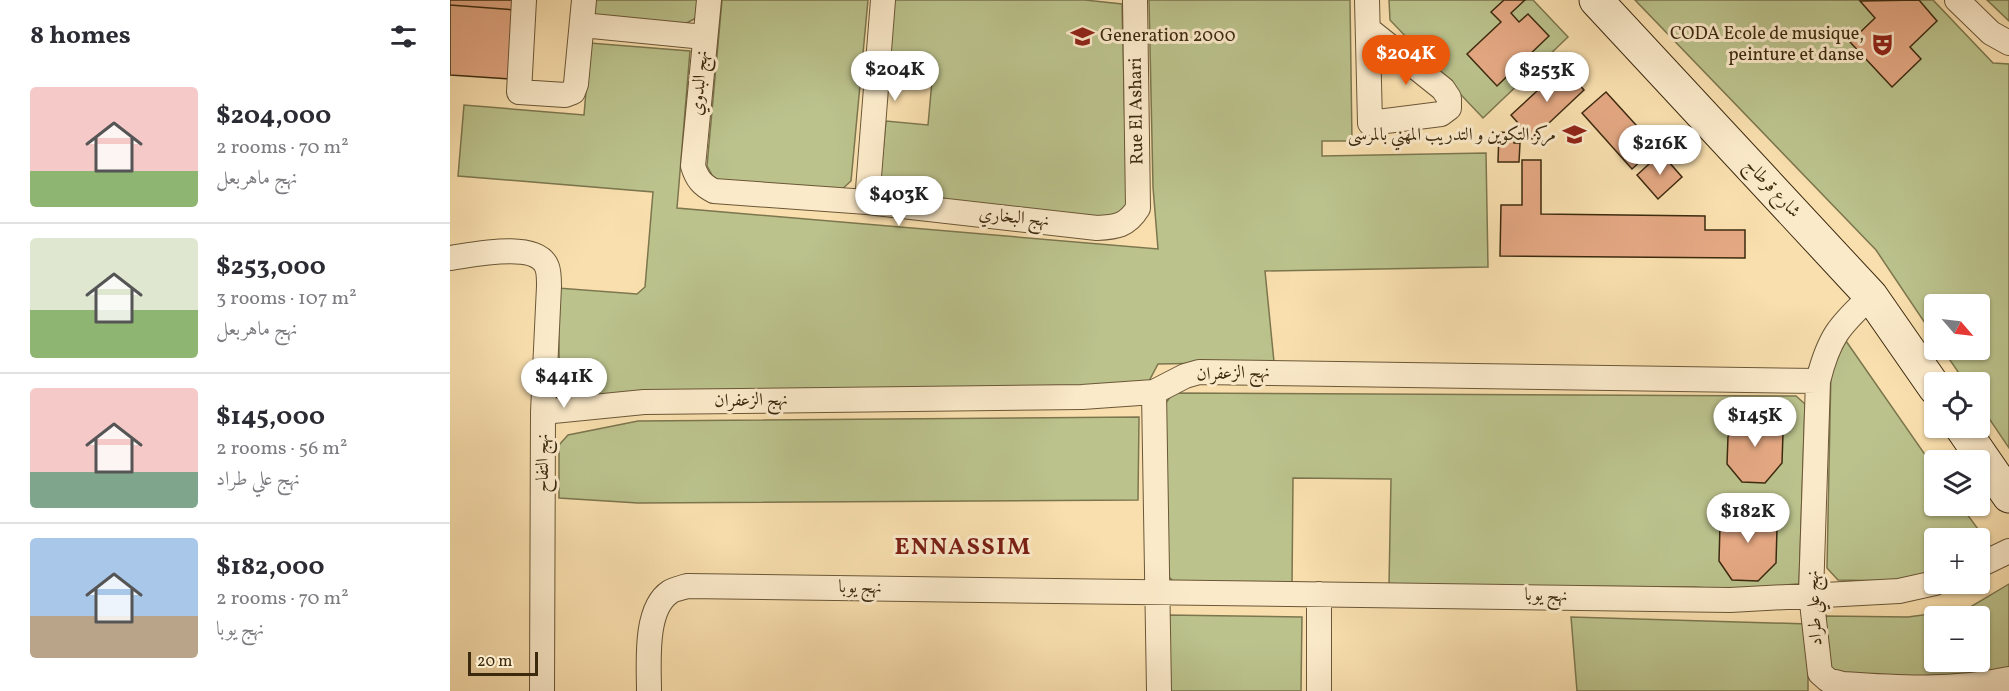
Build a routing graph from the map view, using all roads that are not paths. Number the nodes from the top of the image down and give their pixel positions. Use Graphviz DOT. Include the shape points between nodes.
graph roads {
  1 [pos="524,0"];
  2 [pos="584,0"];
  3 [pos="709,0"];
  4 [pos="884,0"];
  5 [pos="1135,0"];
  6 [pos="1367,0"];
  7 [pos="1596,0"];
  8 [pos="1957,0"];
  9 [pos="582,25"];
  10 [pos="1368,29"];
  11 [pos="704,37"];
  12 [pos="2009,43"];
  13 [pos="693,166"];
  14 [pos="867,202"];
  15 [pos="1131,219"];
  16 [pos="450,258"];
  17 [pos="1871,296"];
  18 [pos="1924,372"];
  19 [pos="1818,381"];
  20 [pos="1154,392"];
  21 [pos="543,412"];
  22 [pos="1969,438"];
  23 [pos="2009,496"];
  24 [pos="2009,551"];
  25 [pos="1990,560"];
  26 [pos="1924,585"];
  27 [pos="1155,592"];
  28 [pos="1318,594"];
  29 [pos="1811,594"];
  30 [pos="2009,679"];
  31 [pos="542,691"];
  32 [pos="649,691"];
  33 [pos="1159,691"];
  34 [pos="1319,691"];
  1 -- 9 [label="street" via="519,88 523,94 573,92"];
  2 -- 9 [label="street"];
  3 -- 11 [label="street, نهج البدوي"];
  4 -- 14 [label="street"];
  5 -- 15 [label="street, Rue El Ashari" via="1139,191 1138,208"];
  6 -- 10 [label="street"];
  7 -- 17 [label="street, شارع قرطاج"];
  8 -- 12 [label="street" via="1991,33"];
  9 -- 11 [label="street"];
  11 -- 13 [label="street, نهج البدوي"];
  13 -- 14 [label="street, نهج البخاري" via="701,183 714,192"];
  14 -- 15 [label="street, نهج البخاري" via="1097,228 1120,226"];
  16 -- 21 [label="street, نهج التفاح" via="524,251 538,256 547,266"];
  17 -- 18 [label="street, شارع قرطاج"];
  17 -- 19 [label="street, نهج علي طراد" via="1840,326 1826,349"];
  19 -- 20 [label="street, نهج الزعفران" via="1199,372"];
  19 -- 29 [label="street, نهج علي طراد"];
  20 -- 21 [label="street, نهج الزعفران" via="1003,400 644,402"];
  20 -- 27 [label="street"];
  21 -- 31 [label="street, نهج التفاح"];
  22 -- 23 [label="street"];
  24 -- 25 [label="street"];
  26 -- 29 [label="street, نهج يوبا" via="1899,591"];
  27 -- 28 [label="street, نهج يوبا"];
  27 -- 32 [label="street, نهج يوبا" via="687,586 669,592 655,611 650,634"];
  27 -- 33 [label="street"];
  28 -- 29 [label="street, نهج يوبا" via="1730,600"];
  28 -- 34 [label="street"];
  29 -- 30 [label="street, نهج علي طراد" via="1818,664 1820,673 1828,680 1937,690"];
}
